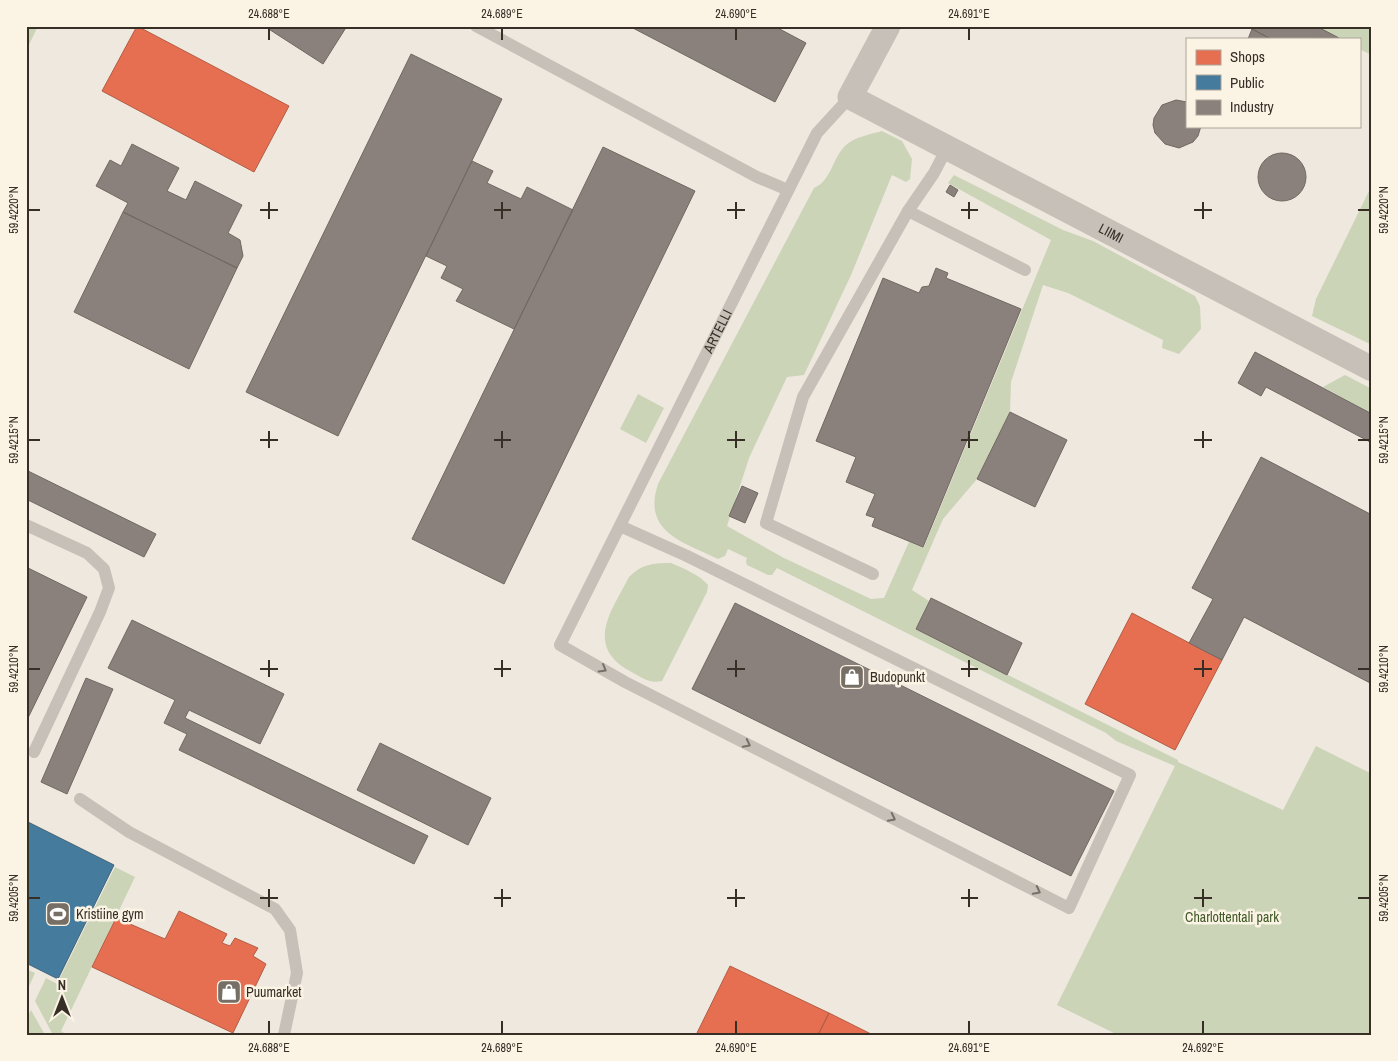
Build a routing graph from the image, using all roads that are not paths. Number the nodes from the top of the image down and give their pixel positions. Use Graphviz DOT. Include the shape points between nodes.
graph roads {
  1 [pos="476,26"];
  2 [pos="888,26"];
  3 [pos="850,97"];
  4 [pos="947,148"];
  5 [pos="788,190"];
  6 [pos="908,211"];
  7 [pos="1025,270"];
  8 [pos="1372,369"];
  9 [pos="26,525"];
  10 [pos="620,526"];
  11 [pos="873,574"];
  12 [pos="34,752"];
  13 [pos="80,799"];
  14 [pos="284,1035"];
  1 -- 5 [label="lane" via="757,177"];
  2 -- 3 [label="street, ARTELLI"];
  3 -- 4 [label="street, LIIMI"];
  3 -- 5 [label="lane, ARTELLI" via="817,133"];
  4 -- 6 [label="lane"];
  4 -- 8 [label="street, LIIMI"];
  5 -- 10 [label="lane, ARTELLI"];
  6 -- 7 [label="lane"];
  6 -- 11 [label="lane" via="803,397 766,523"];
  9 -- 12 [label="lane" via="87,553 104,569 109,588"];
  10 -- 10 [label="lane, ARTELLI, one-way" via="560,645 625,682 1069,908 1130,775"];
  13 -- 14 [label="lane" via="129,832 276,909 290,930 297,973"];
}
